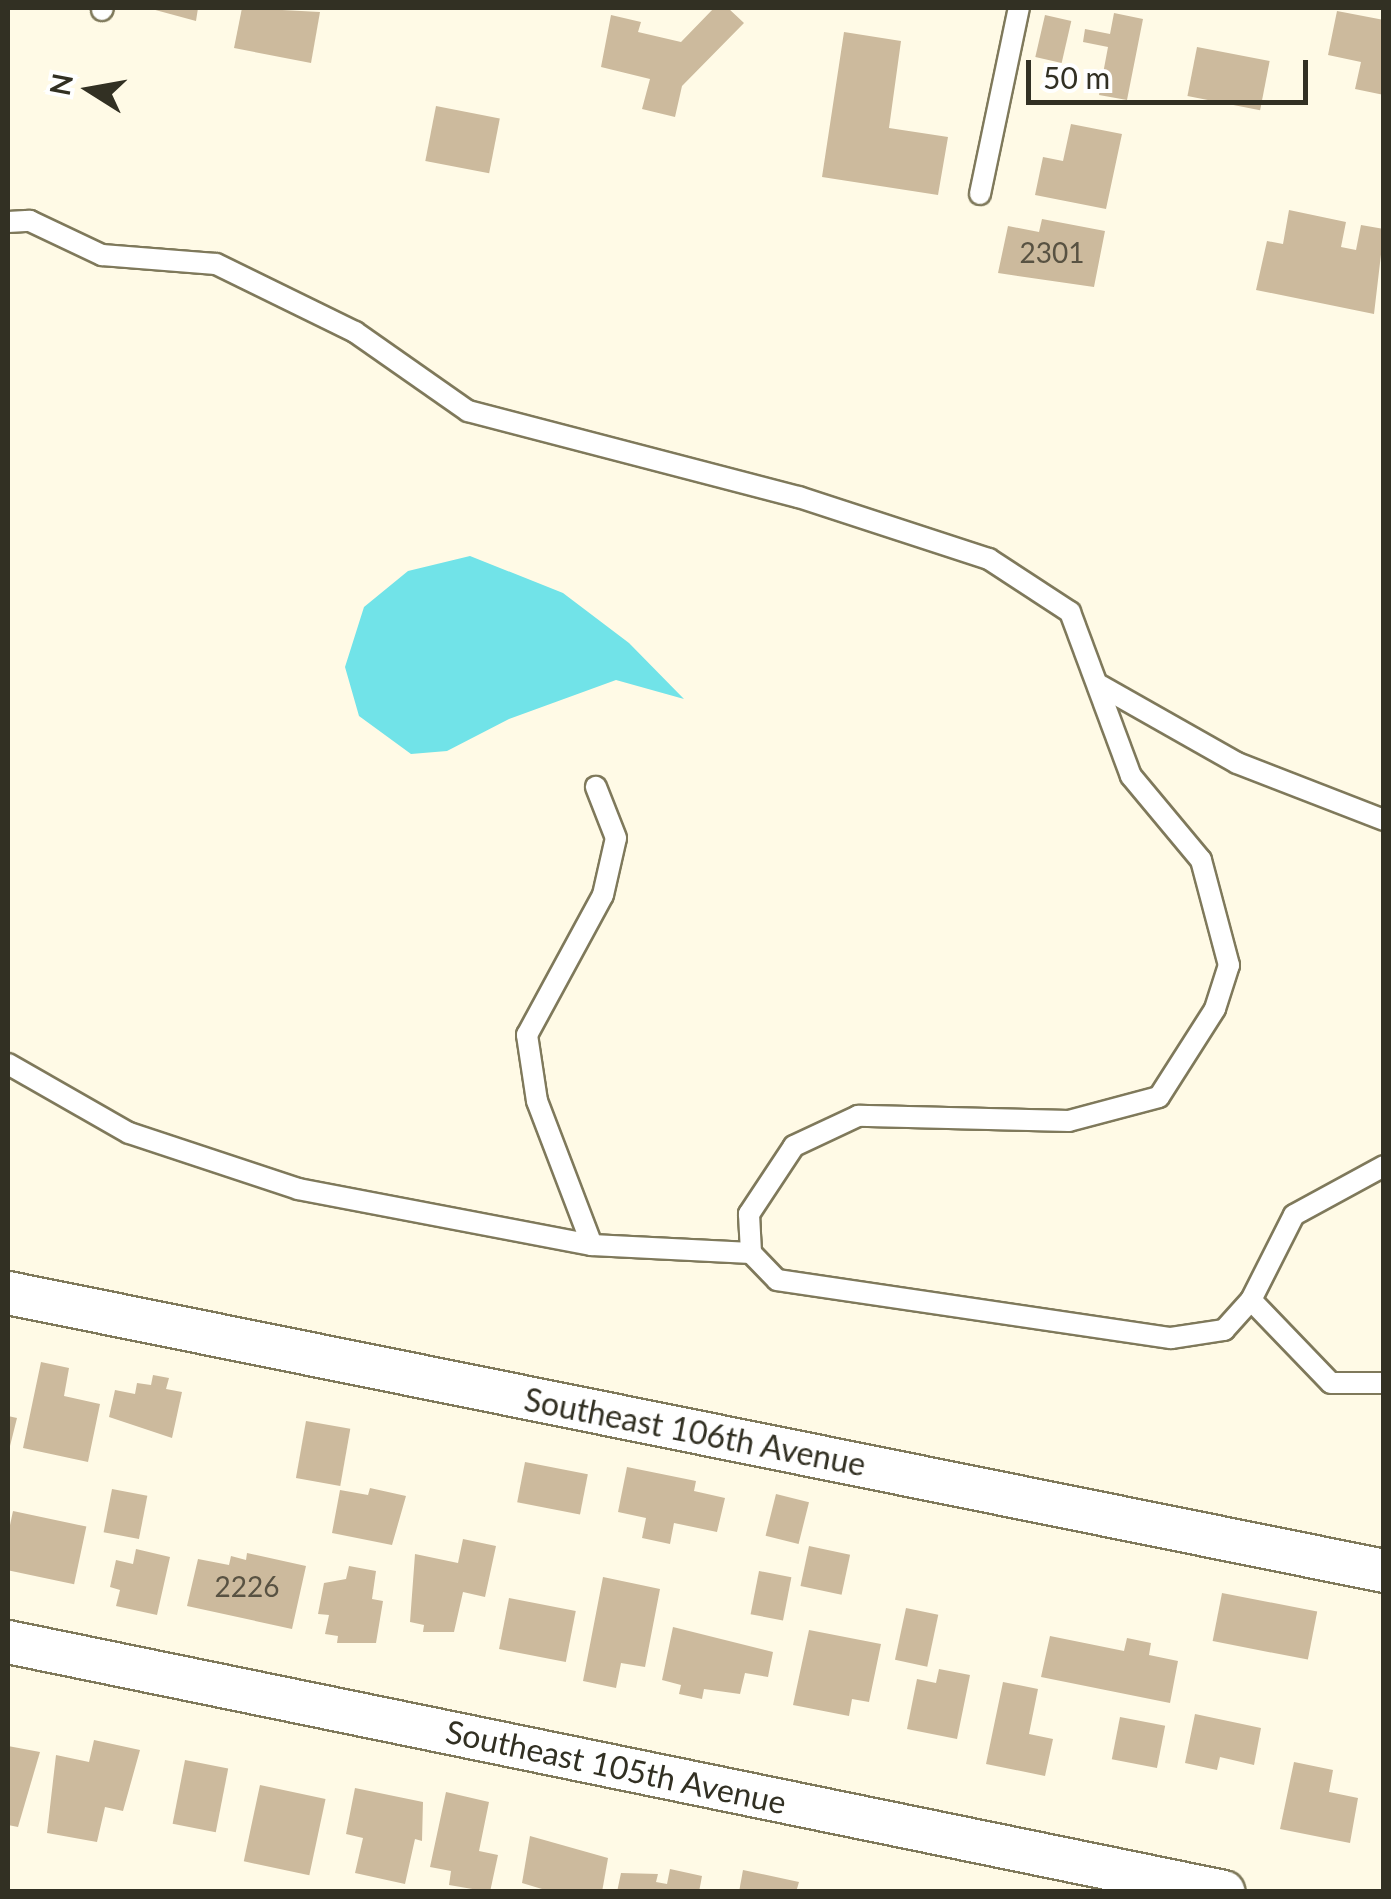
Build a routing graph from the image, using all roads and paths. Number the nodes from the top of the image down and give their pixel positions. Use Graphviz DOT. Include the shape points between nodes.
graph roads {
  1 [pos="1019,8"];
  2 [pos="980,194"];
  3 [pos="8,222"];
  4 [pos="1101,686"];
  5 [pos="596,786"];
  6 [pos="1384,820"];
  7 [pos="8,1064"];
  8 [pos="1384,1166"];
  9 [pos="592,1245"];
  10 [pos="751,1253"];
  11 [pos="8,1293"];
  12 [pos="1251,1300"];
  13 [pos="1384,1384"];
  14 [pos="1384,1571"];
  15 [pos="8,1642"];
  16 [pos="1224,1892"];
  1 -- 2 [label="lane"];
  3 -- 4 [label="lane" via="30,221 102,256 216,264 354,332 468,411 799,496 989,559 1070,612"];
  4 -- 6 [label="lane" via="1237,763"];
  4 -- 10 [label="lane" via="1131,776 1201,860 1228,965 1216,1009 1159,1097 1069,1122 858,1116 794,1146 749,1214"];
  5 -- 9 [label="lane" via="616,838 603,895 527,1036 537,1101"];
  7 -- 9 [label="lane" via="129,1133 298,1189"];
  8 -- 12 [label="lane" via="1294,1216"];
  9 -- 10 [label="lane"];
  10 -- 12 [label="lane" via="777,1280 834,1292 1170,1338 1224,1330"];
  11 -- 14 [label="street, Southeast 106th Avenue"];
  12 -- 13 [label="lane" via="1331,1382"];
  15 -- 16 [label="street, Southeast 105th Avenue"];
}
